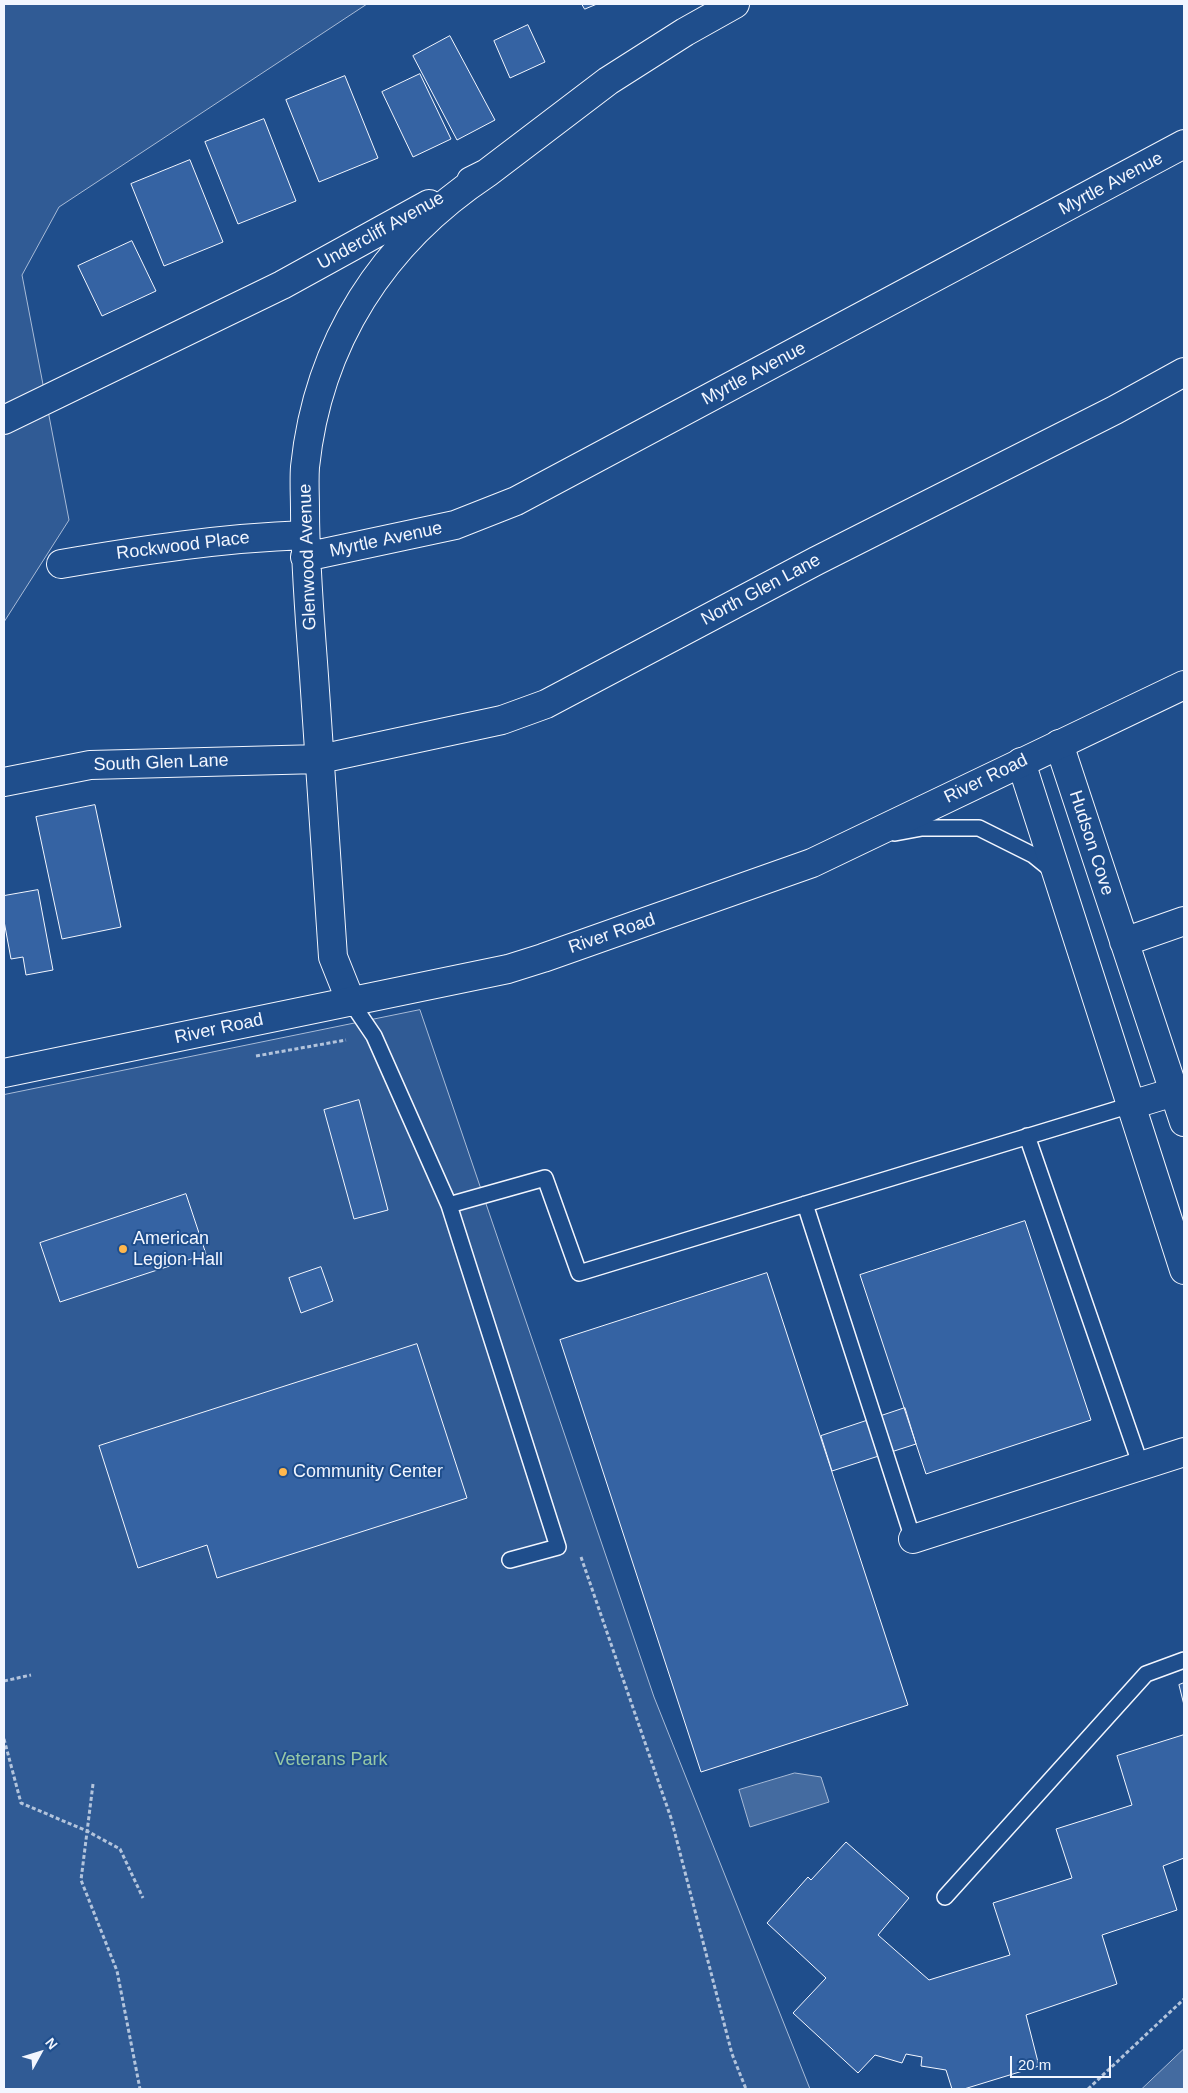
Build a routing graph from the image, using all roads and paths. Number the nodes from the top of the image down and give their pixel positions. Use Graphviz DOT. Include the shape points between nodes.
graph roads {
  1 [pos="735,4"];
  2 [pos="1184,144"];
  3 [pos="487,173"];
  4 [pos="1184,372"];
  5 [pos="4,420"];
  6 [pos="305,546"];
  7 [pos="61,564"];
  8 [pos="1184,685"];
  9 [pos="1058,744"];
  10 [pos="320,759"];
  11 [pos="1021,762"];
  12 [pos="4,782"];
  13 [pos="864,838"];
  14 [pos="1057,875"];
  15 [pos="1184,921"];
  16 [pos="1124,942"];
  17 [pos="351,1002"];
  18 [pos="4,1073"];
  19 [pos="1174,1092"];
  20 [pos="1130,1105"];
  21 [pos="1184,1122"];
  22 [pos="1027,1136"];
  23 [pos="805,1204"];
  24 [pos="449,1205"];
  25 [pos="1178,1226"];
  26 [pos="1184,1270"];
  27 [pos="1184,1452"];
  28 [pos="1141,1466"];
  29 [pos="913,1539"];
  30 [pos="510,1560"];
  31 [pos="1184,1660"];
  32 [pos="31,1675"];
  33 [pos="4,1682"];
  34 [pos="4,1739"];
  35 [pos="93,1784"];
  36 [pos="87,1831"];
  37 [pos="945,1897"];
  38 [pos="143,1898"];
  39 [pos="1184,1999"];
  40 [pos="140,2089"];
  41 [pos="1088,2089"];
  1 -- 3 [label="street, Undercliff Avenue" via="608,82"];
  2 -- 6 [label="street, Myrtle Avenue" via="516,501 455,525"];
  3 -- 5 [label="street, Undercliff Avenue" via="282,285"];
  3 -- 6 [label="street, Glenwood Avenue" via="419,226 383,266 354,310 331,358 313,416 305,468"];
  4 -- 10 [label="street, North Glen Lane" via="546,704 502,720"];
  6 -- 7 [label="street, Rockwood Place" via="248,537 147,549"];
  6 -- 10 [label="street, Glenwood Avenue"];
  8 -- 9 [label="street, River Road"];
  9 -- 11 [label="street, River Road"];
  9 -- 16 [label="street, Hudson Cove"];
  10 -- 12 [label="street, South Glen Lane" via="90,764"];
  10 -- 17 [label="street, Glenwood Avenue" via="333,957"];
  11 -- 13 [label="street, River Road"];
  11 -- 14 [label="street"];
  13 -- 14 [label="lane" via="922,828 979,828 1033,855"];
  13 -- 17 [label="street, River Road" via="812,863 543,958 508,969"];
  14 -- 20 [label="street"];
  15 -- 16 [label="street"];
  16 -- 19 [label="street, Hudson Cove"];
  17 -- 18 [label="street, River Road"];
  17 -- 24 [label="lane" via="374,1036"];
  19 -- 20 [label="street"];
  19 -- 21 [label="street, Hudson Cove"];
  20 -- 22 [label="lane"];
  20 -- 25 [label="street"];
  22 -- 23 [label="lane"];
  22 -- 28 [label="lane"];
  23 -- 24 [label="lane" via="579,1273 545,1178"];
  23 -- 29 [label="lane"];
  24 -- 30 [label="lane" via="558,1547"];
  25 -- 26 [label="street"];
  27 -- 28 [label="street"];
  28 -- 29 [label="street"];
  31 -- 37 [label="lane" via="1146,1674"];
  32 -- 33 [label="path"];
  34 -- 36 [label="path" via="21,1803"];
  35 -- 36 [label="path"];
  36 -- 38 [label="path" via="120,1849"];
  36 -- 40 [label="path" via="81,1880 117,1971"];
  39 -- 41 [label="path"];
}
